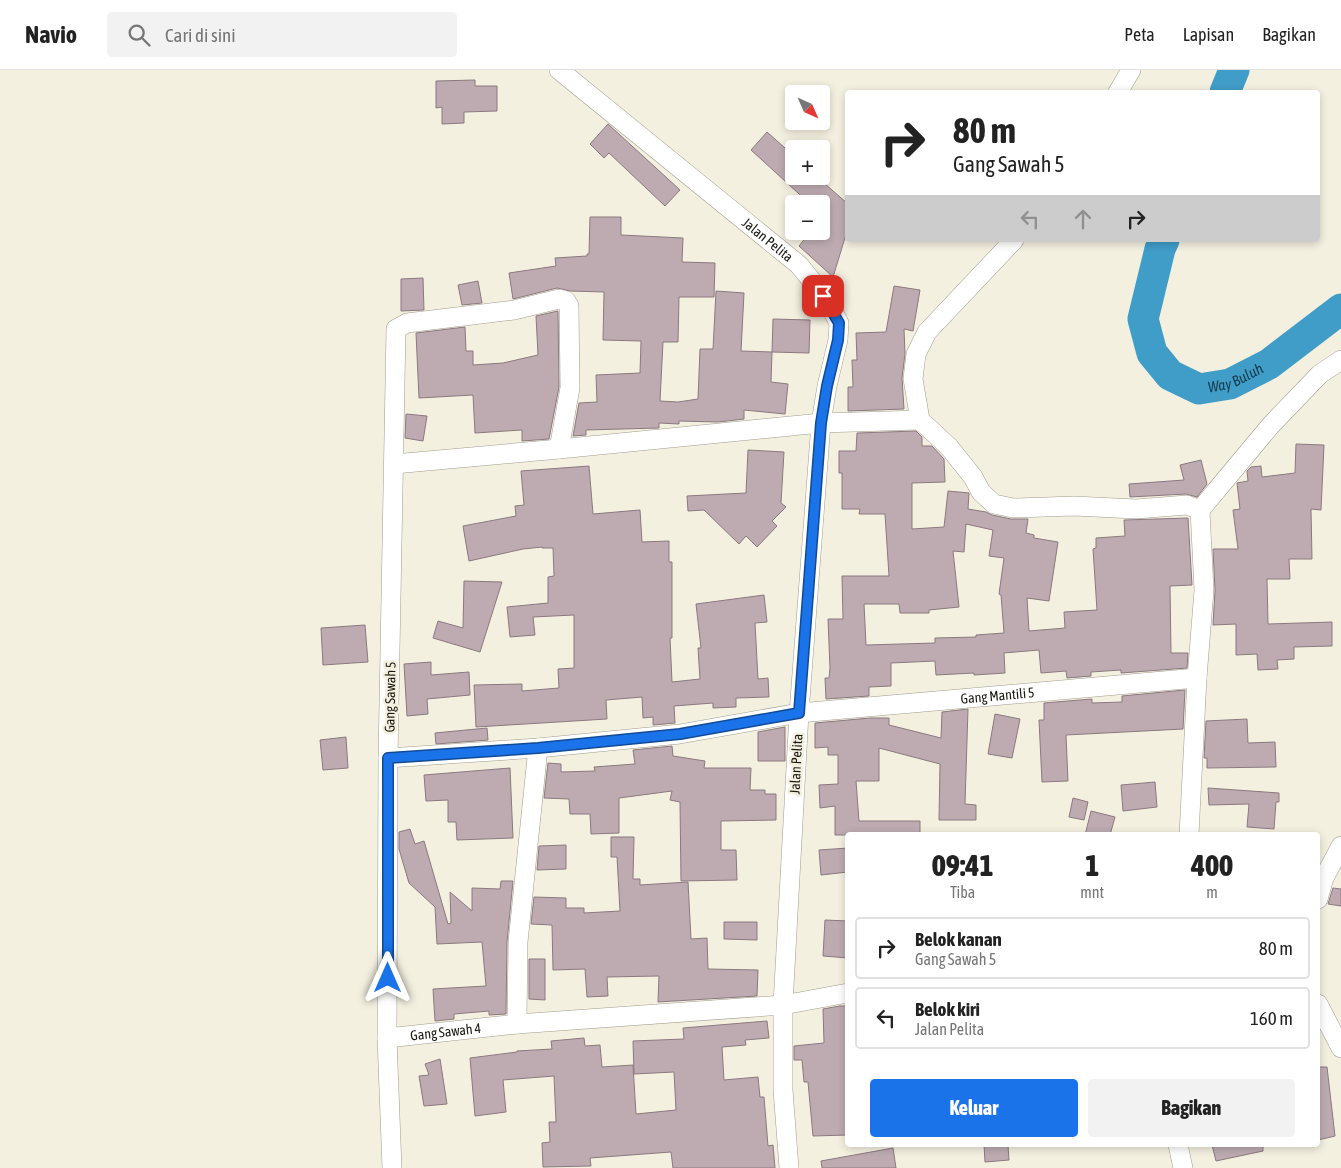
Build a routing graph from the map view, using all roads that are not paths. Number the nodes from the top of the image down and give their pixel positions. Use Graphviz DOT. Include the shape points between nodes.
graph roads {
  1 [pos="559,70"];
  2 [pos="1131,70"];
  3 [pos="1119,90"];
  4 [pos="1012,242"];
  5 [pos="1341,360"];
  6 [pos="920,420"];
  7 [pos="821,423"];
  8 [pos="559,449"];
  9 [pos="394,464"];
  10 [pos="1200,510"];
  11 [pos="1197,678"];
  12 [pos="799,713"];
  13 [pos="538,748"];
  14 [pos="388,758"];
  15 [pos="1189,832"];
  16 [pos="1341,846"];
  17 [pos="1320,891"];
  18 [pos="845,995"];
  19 [pos="783,1005"];
  20 [pos="1320,1008"];
  21 [pos="517,1024"];
  22 [pos="387,1038"];
  23 [pos="1341,1048"];
  24 [pos="1178,1147"];
  25 [pos="392,1168"];
  26 [pos="789,1168"];
  27 [pos="1182,1168"];
  1 -- 7 [label="street, Jalan Pelita" via="799,265 816,286 839,323"];
  2 -- 3 [label="street"];
  4 -- 6 [label="street" via="927,332 916,354 913,379"];
  5 -- 10 [label="street" via="1320,374 1271,425"];
  6 -- 7 [label="street"];
  6 -- 10 [label="street" via="949,447 981,492 994,504 1012,508 1136,509 1187,505"];
  7 -- 8 [label="street"];
  7 -- 12 [label="street, Jalan Pelita"];
  8 -- 9 [label="street"];
  8 -- 9 [label="street, Gang Sawah 5" via="570,373 569,306 559,299 514,310 407,323 396,329"];
  9 -- 14 [label="street, Gang Sawah 5"];
  10 -- 11 [label="street" via="1204,590"];
  11 -- 12 [label="street, Gang Mantili 5"];
  11 -- 15 [label="street"];
  12 -- 13 [label="street" via="680,734"];
  12 -- 19 [label="street, Jalan Pelita"];
  13 -- 14 [label="street"];
  13 -- 21 [label="street" via="518,942"];
  14 -- 22 [label="street"];
  16 -- 17 [label="street"];
  18 -- 19 [label="street, Gang Sawah 4"];
  19 -- 21 [label="street, Gang Sawah 4"];
  19 -- 26 [label="street, Jalan Pelita"];
  20 -- 23 [label="street"];
  21 -- 22 [label="street, Gang Sawah 4"];
  22 -- 25 [label="street"];
  24 -- 27 [label="street"];
}
